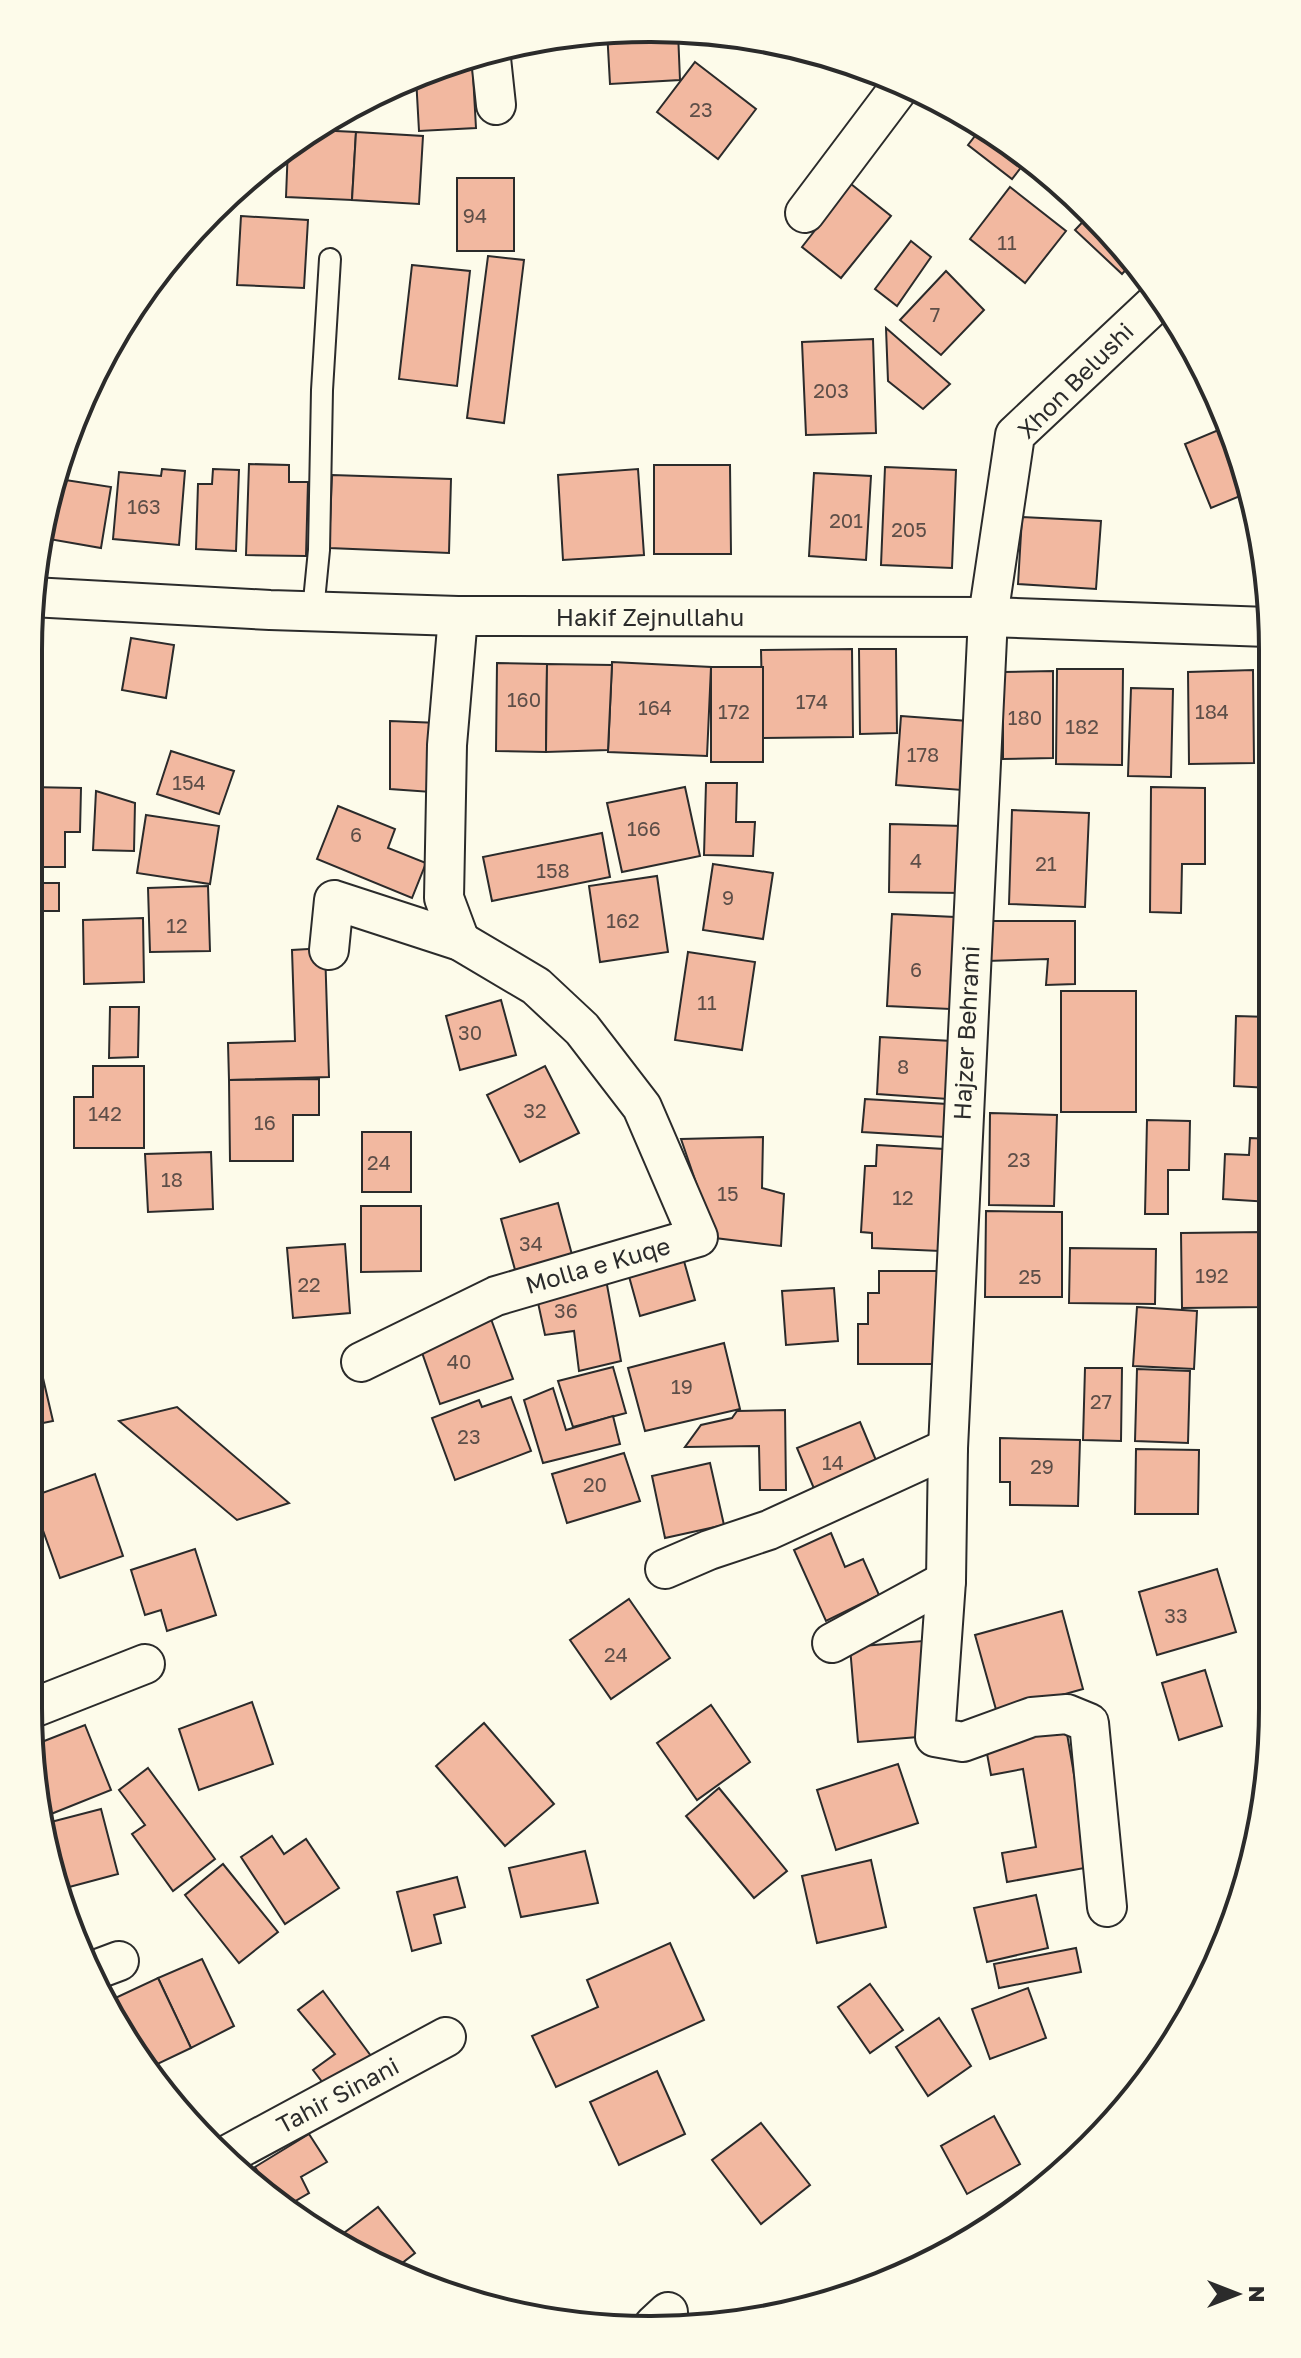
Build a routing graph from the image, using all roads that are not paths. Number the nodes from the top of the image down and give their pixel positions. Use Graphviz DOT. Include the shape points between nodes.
graph roads {
  1 [pos="492,63"];
  2 [pos="895,93"];
  3 [pos="496,105"];
  4 [pos="805,213"];
  5 [pos="330,259"];
  6 [pos="1152,306"];
  7 [pos="44,598"];
  8 [pos="313,611"];
  9 [pos="458,616"];
  10 [pos="988,617"];
  11 [pos="1258,627"];
  12 [pos="460,941"];
  13 [pos="329,950"];
  14 [pos="361,1362"];
  15 [pos="948,1448"];
  16 [pos="665,1569"];
  17 [pos="946,1581"];
  18 [pos="832,1643"];
  19 [pos="145,1664"];
  20 [pos="42,1704"];
  21 [pos="1107,1907"];
  22 [pos="446,2037"];
  23 [pos="234,2151"];
  1 -- 3 [label="street"];
  2 -- 4 [label="street"];
  5 -- 8 [label="lane"];
  6 -- 10 [label="street, Xhon Belushi" via="1015,435"];
  7 -- 8 [label="street, Hakif Zejnullahu"];
  8 -- 9 [label="street, Hakif Zejnullahu"];
  9 -- 10 [label="street, Hakif Zejnullahu"];
  9 -- 12 [label="street" via="447,745 444,898"];
  10 -- 11 [label="street, Hakif Zejnullahu"];
  10 -- 15 [label="street, Hajzer Behrami"];
  12 -- 13 [label="street, Molla e Kuqe" via="334,900"];
  12 -- 14 [label="street, Molla e Kuqe" via="536,986 582,1029 642,1107 698,1237 496,1296"];
  15 -- 16 [label="street" via="769,1530"];
  15 -- 17 [label="street, Hajzer Behrami"];
  17 -- 18 [label="street"];
  17 -- 21 [label="street, Hajzer Behrami" via="935,1737 963,1742 1032,1717 1067,1714 1089,1723"];
  19 -- 20 [label="street"];
  22 -- 23 [label="street, Tahir Sinani"];
}
